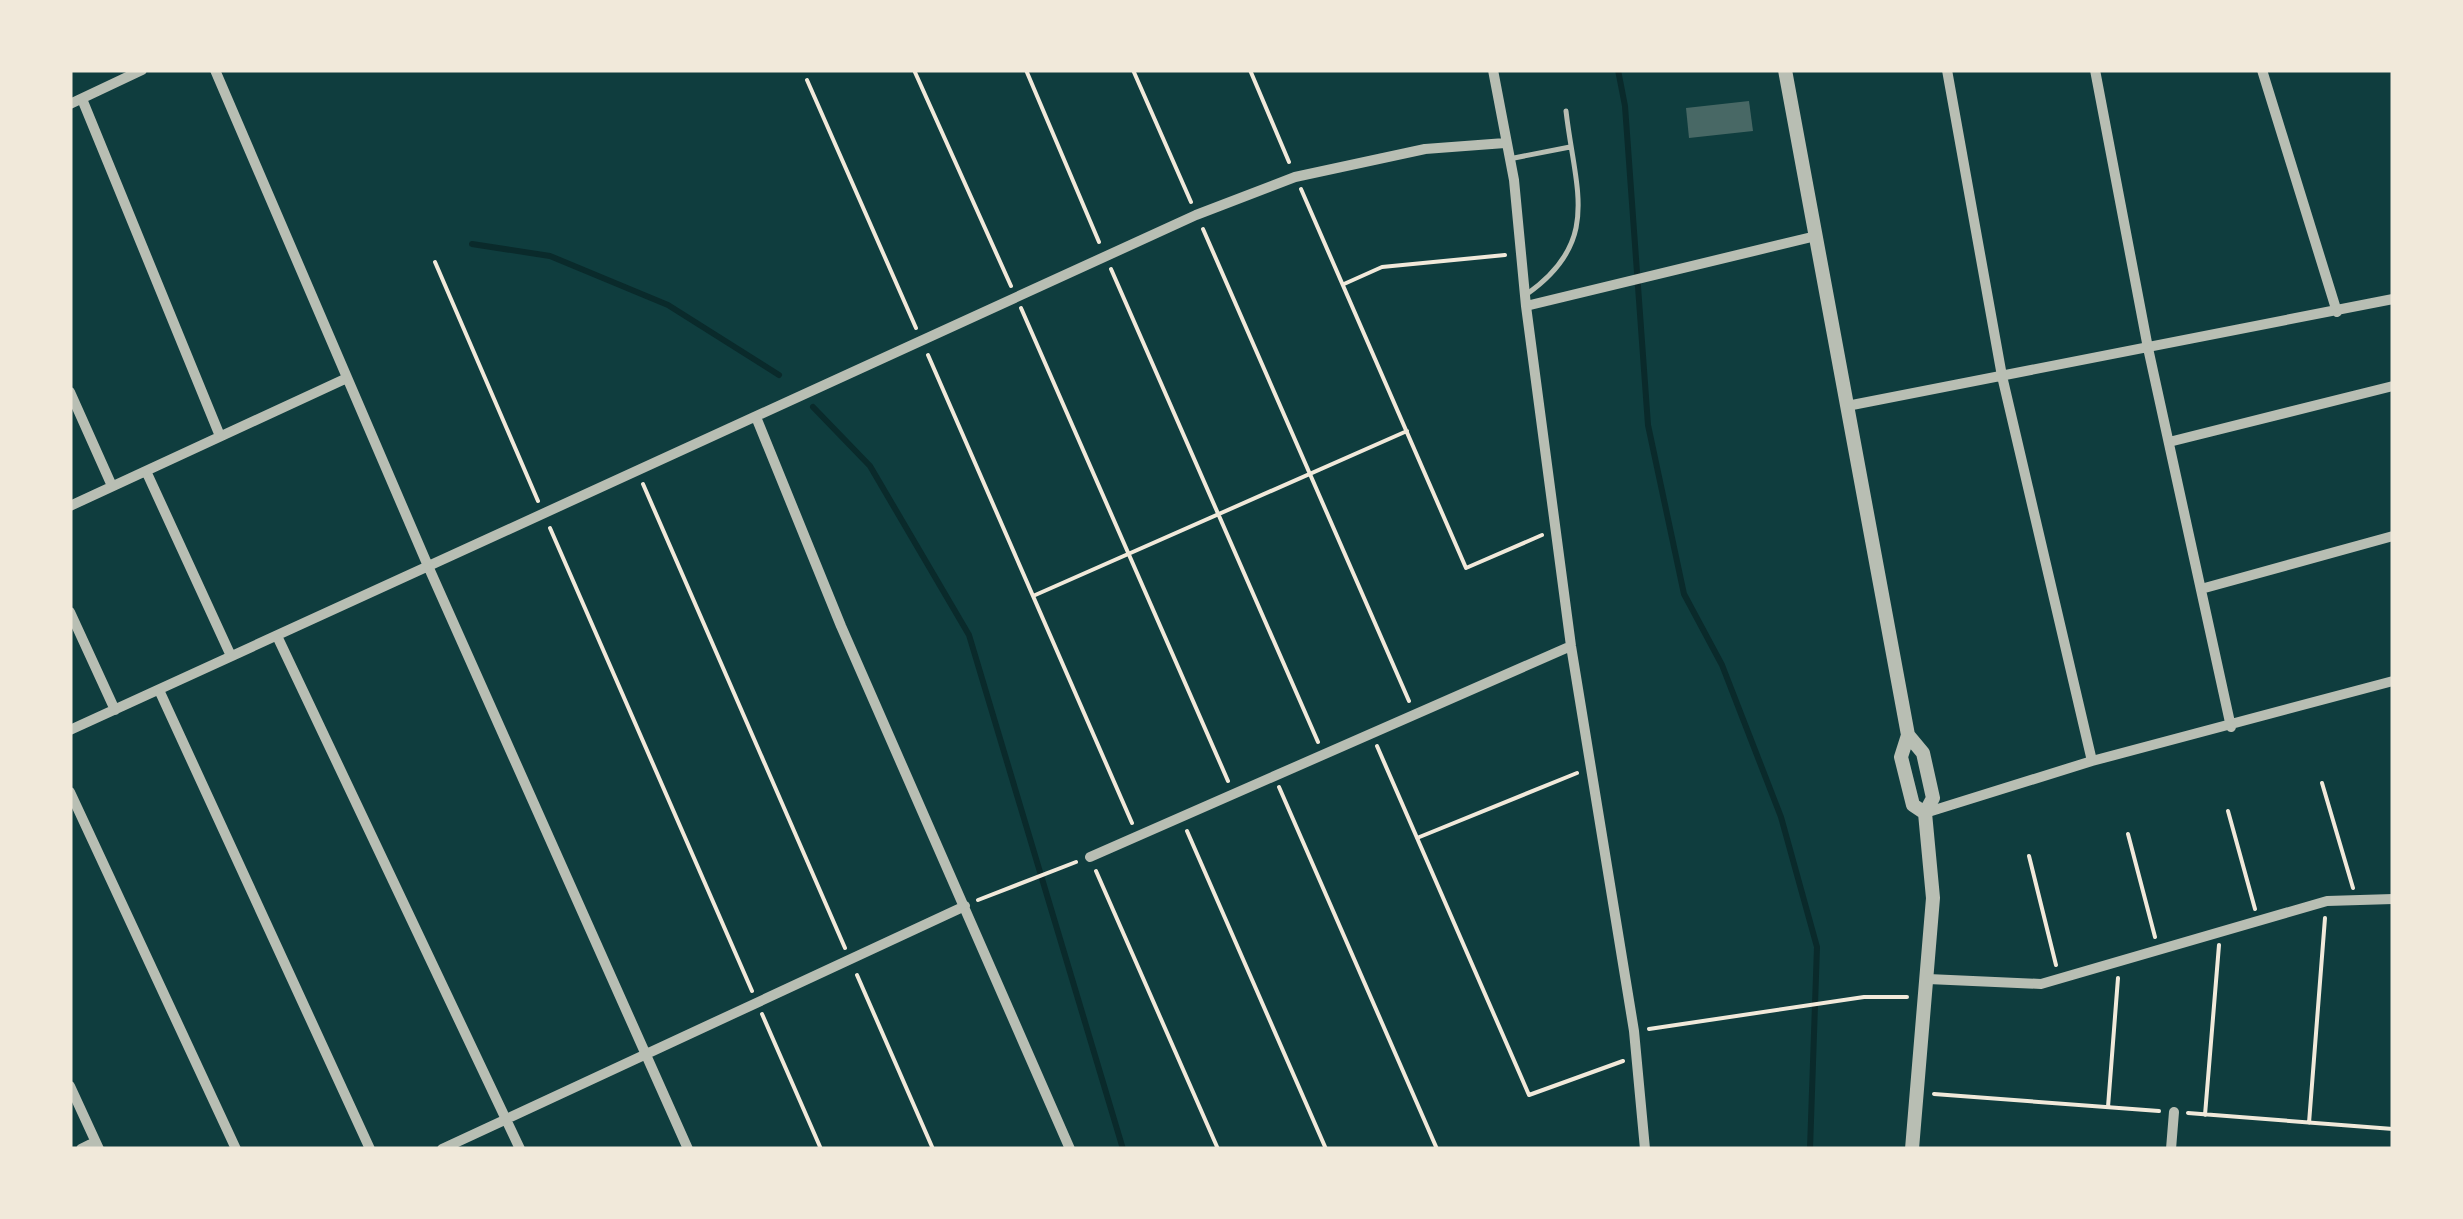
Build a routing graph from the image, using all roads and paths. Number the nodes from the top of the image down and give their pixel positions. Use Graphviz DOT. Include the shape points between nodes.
graph roads {
  1 [pos="142,70"];
  2 [pos="215,70"];
  3 [pos="914,70"];
  4 [pos="1026,70"];
  5 [pos="1133,70"];
  6 [pos="1250,70"];
  7 [pos="1493,70"];
  8 [pos="1785,70"];
  9 [pos="1947,70"];
  10 [pos="2096,70"];
  11 [pos="2262,70"];
  12 [pos="808,80"];
  13 [pos="82,99"];
  14 [pos="70,104"];
  15 [pos="1566,111"];
  16 [pos="1505,143"];
  17 [pos="1570,147"];
  18 [pos="1509,159"];
  19 [pos="1296,177"];
  20 [pos="1196,215"];
  21 [pos="1816,236"];
  22 [pos="1520,253"];
  23 [pos="1105,254"];
  24 [pos="434,262"];
  25 [pos="1342,284"];
  26 [pos="1016,297"];
  27 [pos="2393,300"];
  28 [pos="1525,301"];
  29 [pos="2337,312"];
  30 [pos="922,341"];
  31 [pos="2148,348"];
  32 [pos="2002,376"];
  33 [pos="347,378"];
  34 [pos="2393,386"];
  35 [pos="70,392"];
  36 [pos="1847,406"];
  37 [pos="756,417"];
  38 [pos="1406,431"];
  39 [pos="220,436"];
  40 [pos="2168,442"];
  41 [pos="146,471"];
  42 [pos="638,471"];
  43 [pos="1310,474"];
  44 [pos="112,486"];
  45 [pos="70,506"];
  46 [pos="544,514"];
  47 [pos="1218,514"];
  48 [pos="1556,529"];
  49 [pos="2393,536"];
  50 [pos="1128,554"];
  51 [pos="428,566"];
  52 [pos="2201,588"];
  53 [pos="1033,596"];
  54 [pos="70,612"];
  55 [pos="277,636"];
  56 [pos="1571,646"];
  57 [pos="231,656"];
  58 [pos="2393,681"];
  59 [pos="158,690"];
  60 [pos="115,710"];
  61 [pos="1415,715"];
  62 [pos="2231,726"];
  63 [pos="70,730"];
  64 [pos="1372,734"];
  65 [pos="1908,735"];
  66 [pos="1324,755"];
  67 [pos="2092,761"];
  68 [pos="1591,767"];
  69 [pos="1274,776"];
  70 [pos="2322,784"];
  71 [pos="70,792"];
  72 [pos="1234,794"];
  73 [pos="2228,811"];
  74 [pos="1925,813"];
  75 [pos="1181,818"];
  76 [pos="2128,834"];
  77 [pos="1138,836"];
  78 [pos="1417,838"];
  79 [pos="2029,856"];
  80 [pos="1090,858"];
  81 [pos="2356,898"];
  82 [pos="2393,900"];
  83 [pos="2327,902"];
  84 [pos="965,906"];
  85 [pos="2259,923"];
  86 [pos="2220,934"];
  87 [pos="2159,951"];
  88 [pos="850,960"];
  89 [pos="2120,962"];
  90 [pos="2060,979"];
  91 [pos="1928,980"];
  92 [pos="1927,998"];
  93 [pos="757,1003"];
  94 [pos="1634,1032"];
  95 [pos="645,1055"];
  96 [pos="1636,1056"];
  97 [pos="70,1086"];
  98 [pos="1916,1092"];
  99 [pos="2108,1107"];
  100 [pos="2174,1112"];
  101 [pos="2206,1114"];
  102 [pos="506,1120"];
  103 [pos="2308,1122"];
  104 [pos="2393,1129"];
  105 [pos="97,1146"];
  106 [pos="81,1149"];
  107 [pos="236,1149"];
  108 [pos="370,1149"];
  109 [pos="442,1149"];
  110 [pos="520,1149"];
  111 [pos="688,1149"];
  112 [pos="821,1149"];
  113 [pos="933,1149"];
  114 [pos="1070,1149"];
  115 [pos="1218,1149"];
  116 [pos="1326,1149"];
  117 [pos="1438,1149"];
  118 [pos="1645,1149"];
  119 [pos="1912,1149"];
  120 [pos="2170,1149"];
  1 -- 13 [label="street"];
  2 -- 33 [label="street"];
  3 -- 26 [label="path"];
  4 -- 23 [label="path"];
  5 -- 20 [label="path"];
  6 -- 19 [label="path"];
  7 -- 16 [label="street"];
  8 -- 21 [label="street"];
  9 -- 32 [label="street"];
  10 -- 31 [label="street"];
  11 -- 29 [label="street"];
  12 -- 30 [label="path"];
  13 -- 14 [label="street"];
  13 -- 39 [label="street"];
  15 -- 17 [label="lane"];
  16 -- 18 [label="street"];
  16 -- 19 [label="street" via="1426,149"];
  17 -- 18 [label="lane"];
  17 -- 28 [label="lane" via="1579,222 1574,248"];
  18 -- 22 [label="street"];
  19 -- 20 [label="street"];
  19 -- 25 [label="path"];
  20 -- 23 [label="street"];
  20 -- 43 [label="path"];
  21 -- 28 [label="street" via="1626,284"];
  21 -- 36 [label="street"];
  22 -- 25 [label="path" via="1382,267"];
  22 -- 28 [label="street"];
  23 -- 26 [label="street"];
  23 -- 47 [label="path"];
  24 -- 46 [label="path"];
  25 -- 38 [label="path"];
  26 -- 30 [label="street"];
  26 -- 50 [label="path"];
  27 -- 29 [label="street"];
  28 -- 48 [label="street"];
  29 -- 31 [label="street"];
  30 -- 37 [label="street"];
  30 -- 53 [label="path"];
  31 -- 32 [label="street"];
  31 -- 40 [label="street"];
  32 -- 36 [label="street"];
  32 -- 67 [label="street"];
  33 -- 39 [label="street"];
  33 -- 51 [label="street"];
  34 -- 40 [label="street"];
  35 -- 44 [label="street"];
  36 -- 65 [label="street"];
  37 -- 42 [label="street"];
  37 -- 84 [label="street"];
  38 -- 43 [label="path"];
  38 -- 48 [label="path" via="1466,568"];
  39 -- 41 [label="street"];
  40 -- 52 [label="street"];
  41 -- 44 [label="street"];
  41 -- 57 [label="street"];
  42 -- 46 [label="street"];
  42 -- 88 [label="path"];
  43 -- 47 [label="path"];
  43 -- 61 [label="path"];
  44 -- 45 [label="street"];
  46 -- 51 [label="street"];
  46 -- 93 [label="path"];
  47 -- 50 [label="path"];
  47 -- 66 [label="path"];
  48 -- 56 [label="street"];
  49 -- 52 [label="street"];
  50 -- 53 [label="path"];
  50 -- 72 [label="path"];
  51 -- 55 [label="street"];
  51 -- 95 [label="street"];
  52 -- 62 [label="street"];
  53 -- 77 [label="path"];
  54 -- 60 [label="street"];
  55 -- 57 [label="street"];
  55 -- 102 [label="street"];
  56 -- 61 [label="street"];
  56 -- 68 [label="street"];
  57 -- 59 [label="street"];
  58 -- 62 [label="street"];
  59 -- 60 [label="street"];
  59 -- 108 [label="street"];
  60 -- 63 [label="street"];
  61 -- 64 [label="street"];
  62 -- 67 [label="street"];
  64 -- 66 [label="street"];
  64 -- 78 [label="path"];
  65 -- 74 [label="street" via="1923,752 1930,783 1933,798"];
  65 -- 74 [label="street" via="1901,756 1913,805"];
  66 -- 69 [label="street"];
  67 -- 74 [label="street"];
  68 -- 78 [label="path"];
  68 -- 94 [label="street"];
  69 -- 72 [label="street"];
  69 -- 117 [label="path"];
  70 -- 81 [label="path"];
  71 -- 107 [label="street"];
  72 -- 75 [label="street"];
  73 -- 85 [label="path"];
  74 -- 91 [label="street" via="1934,898"];
  75 -- 77 [label="street"];
  75 -- 116 [label="path"];
  76 -- 87 [label="path"];
  77 -- 80 [label="street"];
  78 -- 96 [label="path" via="1529,1096"];
  79 -- 90 [label="path"];
  80 -- 84 [label="path"];
  80 -- 115 [label="path"];
  81 -- 82 [label="street"];
  81 -- 83 [label="street"];
  83 -- 85 [label="street"];
  83 -- 103 [label="path"];
  84 -- 88 [label="street"];
  84 -- 114 [label="street"];
  85 -- 86 [label="street"];
  86 -- 87 [label="street"];
  86 -- 101 [label="path"];
  87 -- 89 [label="street"];
  88 -- 93 [label="street"];
  88 -- 113 [label="path"];
  89 -- 90 [label="street"];
  89 -- 99 [label="path"];
  90 -- 91 [label="street" via="2020,986"];
  91 -- 92 [label="street"];
  92 -- 94 [label="path" via="1864,997"];
  92 -- 98 [label="street"];
  93 -- 95 [label="street"];
  93 -- 112 [label="path"];
  94 -- 96 [label="street"];
  95 -- 102 [label="street"];
  95 -- 111 [label="street"];
  96 -- 118 [label="street"];
  97 -- 105 [label="street"];
  98 -- 99 [label="path"];
  98 -- 119 [label="street"];
  99 -- 100 [label="path"];
  100 -- 101 [label="path"];
  100 -- 120 [label="street"];
  101 -- 103 [label="path"];
  102 -- 109 [label="street"];
  102 -- 110 [label="street"];
  103 -- 104 [label="path"];
  105 -- 106 [label="street"];
}
